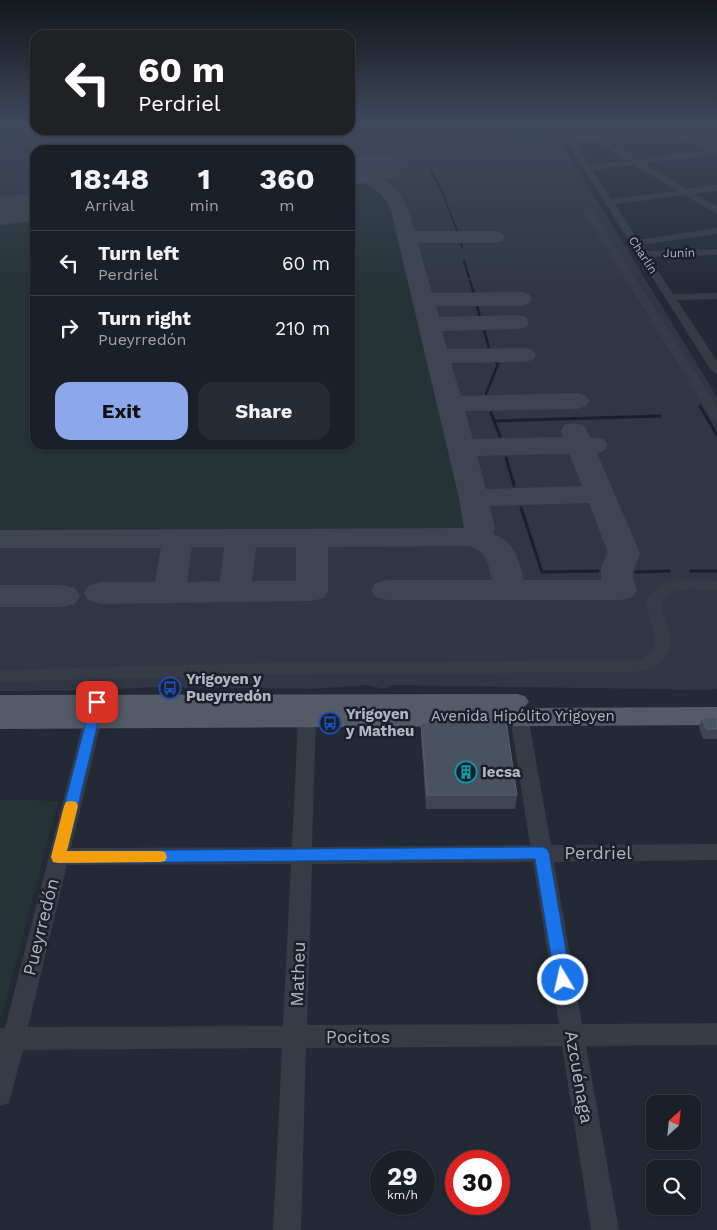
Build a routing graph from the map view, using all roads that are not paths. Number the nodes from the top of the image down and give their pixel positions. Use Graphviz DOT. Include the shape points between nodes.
graph roads {
  1 [pos="595,180"];
  2 [pos="666,180"];
  3 [pos="717,188"];
  4 [pos="686,192"];
  5 [pos="609,202"];
  6 [pos="588,209"];
  7 [pos="717,211"];
  8 [pos="717,231"];
  9 [pos="635,243"];
  10 [pos="717,252"];
  11 [pos="642,254"];
  12 [pos="717,296"];
  13 [pos="670,298"];
  14 [pos="717,349"];
  15 [pos="703,350"];
  16 [pos="717,370"];
  17 [pos="717,417"];
  18 [pos="717,586"];
  19 [pos="0,676"];
  20 [pos="717,702"];
  21 [pos="0,703"];
  22 [pos="374,709"];
  23 [pos="95,711"];
  24 [pos="519,716"];
  25 [pos="717,716"];
  26 [pos="307,718"];
  27 [pos="0,720"];
  28 [pos="717,852"];
  29 [pos="542,853"];
  30 [pos="302,855"];
  31 [pos="58,857"];
  32 [pos="717,1034"];
  33 [pos="572,1035"];
  34 [pos="295,1037"];
  35 [pos="7,1039"];
  36 [pos="0,1094"];
  37 [pos="287,1230"];
  38 [pos="605,1230"];
  1 -- 5 [label="street, Charlín"];
  2 -- 4 [label="street"];
  3 -- 4 [label="street"];
  4 -- 5 [label="street"];
  4 -- 7 [label="street"];
  5 -- 9 [label="street, Charlín"];
  6 -- 17 [label="street"];
  8 -- 9 [label="street"];
  9 -- 11 [label="street, Charlín"];
  10 -- 11 [label="street, Junín"];
  11 -- 13 [label="street, Charlín"];
  12 -- 13 [label="street"];
  13 -- 15 [label="street, Charlín"];
  14 -- 15 [label="street"];
  15 -- 16 [label="street, Charlín"];
  18 -- 19 [label="street" via="670,586 658,592 653,603 663,650 654,661 637,666 254,669"];
  20 -- 22 [label="main road, Avenida Hipólito Yrigoyen"];
  21 -- 23 [label="main road, Avenida Hipólito Yrigoyen"];
  22 -- 23 [label="main road, Avenida Hipólito Yrigoyen"];
  22 -- 24 [label="main road, Avenida Hipólito Yrigoyen"];
  22 -- 26 [label="main road, Avenida Hipólito Yrigoyen"];
  23 -- 26 [label="main road, Avenida Hipólito Yrigoyen"];
  23 -- 27 [label="main road, Avenida Hipólito Yrigoyen"];
  23 -- 31 [label="street, Pueyrredón"];
  24 -- 25 [label="main road, Avenida Hipólito Yrigoyen"];
  24 -- 29 [label="street, Azcuénaga"];
  26 -- 30 [label="street, Matheu"];
  28 -- 29 [label="street, Perdriel"];
  29 -- 30 [label="street, Perdriel"];
  29 -- 33 [label="street, Azcuénaga"];
  30 -- 31 [label="street, Perdriel"];
  30 -- 34 [label="street, Matheu"];
  31 -- 35 [label="street, Pueyrredón"];
  32 -- 33 [label="street, Pocitos"];
  33 -- 34 [label="street, Pocitos"];
  33 -- 38 [label="street, Azcuénaga"];
  34 -- 35 [label="street, Pocitos"];
  34 -- 37 [label="street, Matheu"];
  35 -- 36 [label="street, Pueyrredón"];
}
